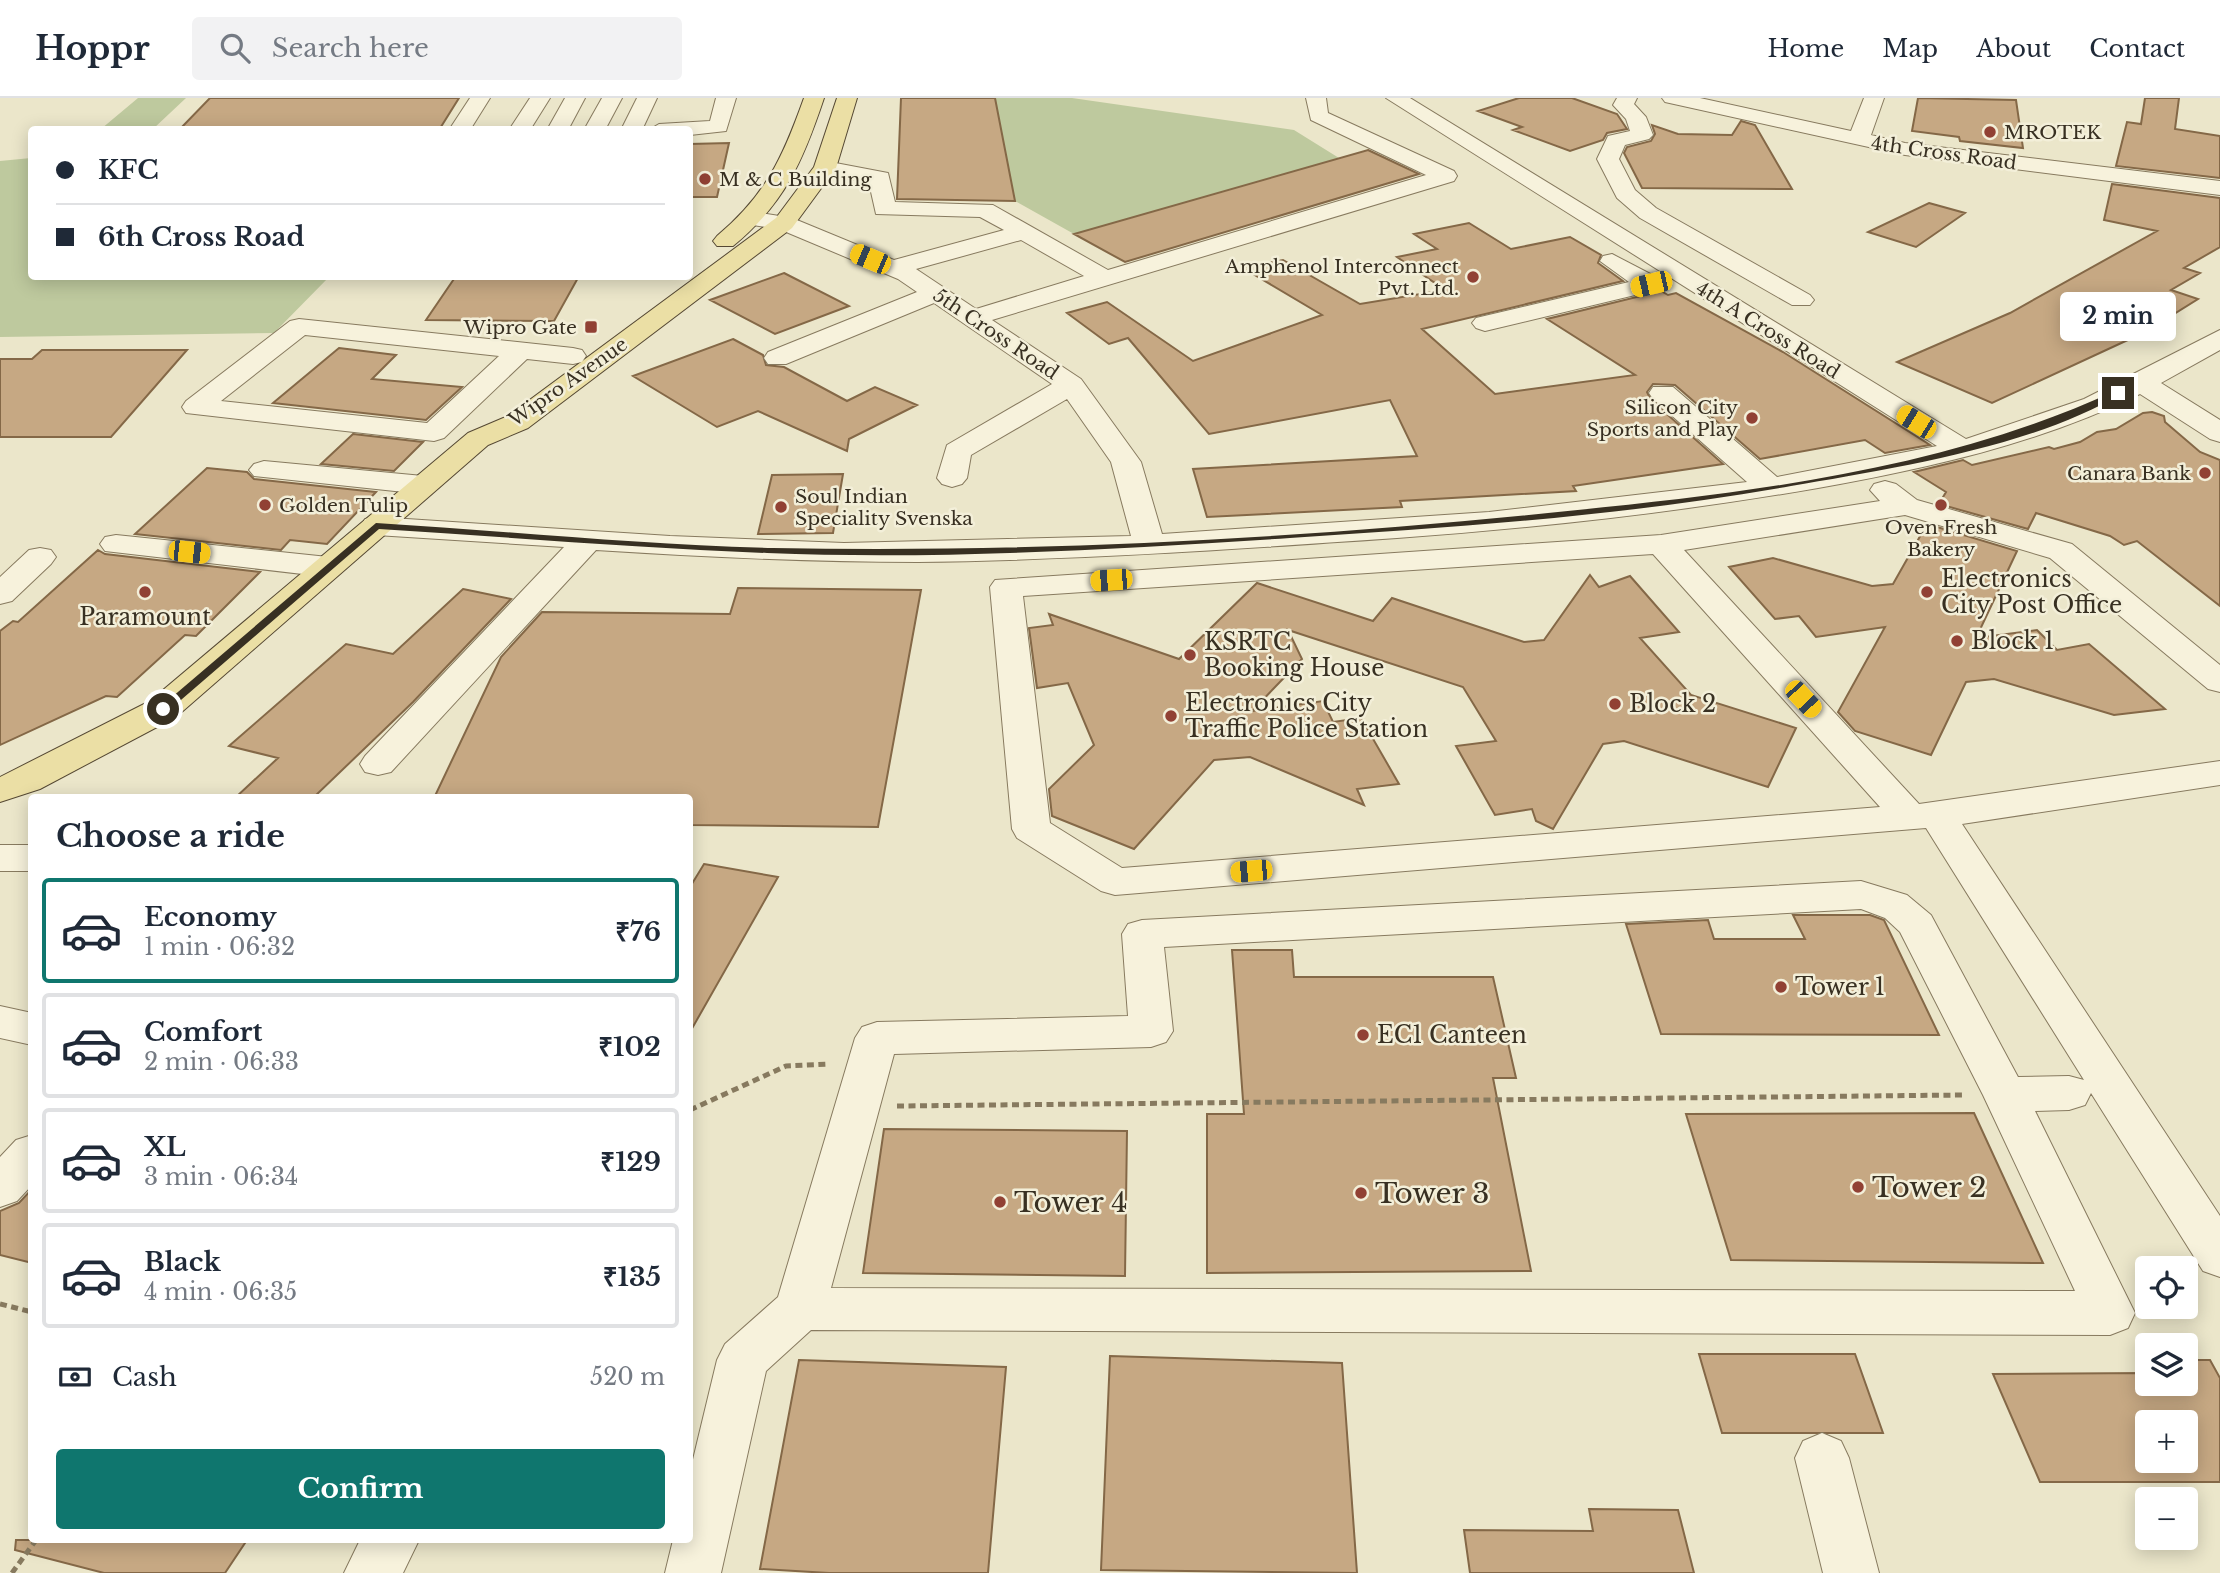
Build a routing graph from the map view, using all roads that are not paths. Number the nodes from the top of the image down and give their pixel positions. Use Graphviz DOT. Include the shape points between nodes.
graph roads {
  1 [pos="480,98"];
  2 [pos="540,98"];
  3 [pos="575,98"];
  4 [pos="612,98"];
  5 [pos="647,98"];
  6 [pos="726,98"];
  7 [pos="814,98"];
  8 [pos="848,98"];
  9 [pos="1316,98"];
  10 [pos="1396,98"];
  11 [pos="1627,98"];
  12 [pos="1672,98"];
  13 [pos="1874,98"];
  14 [pos="462,126"];
  15 [pos="522,126"];
  16 [pos="559,126"];
  17 [pos="596,126"];
  18 [pos="633,126"];
  19 [pos="693,128"];
  20 [pos="1858,141"];
  21 [pos="825,168"];
  22 [pos="2220,188"];
  23 [pos="1545,191"];
  24 [pos="1512,197"];
  25 [pos="754,219"];
  26 [pos="785,223"];
  27 [pos="1024,232"];
  28 [pos="1595,251"];
  29 [pos="693,265"];
  30 [pos="892,268"];
  31 [pos="1103,277"];
  32 [pos="1683,278"];
  33 [pos="673,280"];
  34 [pos="1651,284"];
  35 [pos="935,294"];
  36 [pos="1801,300"];
  37 [pos="972,318"];
  38 [pos="1485,323"];
  39 [pos="2220,338"];
  40 [pos="519,352"];
  41 [pos="573,356"];
  42 [pos="777,358"];
  43 [pos="2139,383"];
  44 [pos="1071,385"];
  45 [pos="1663,393"];
  46 [pos="2215,426"];
  47 [pos="478,439"];
  48 [pos="1962,450"];
  49 [pos="264,470"];
  50 [pos="1860,472"];
  51 [pos="952,478"];
  52 [pos="423,485"];
  53 [pos="1772,488"];
  54 [pos="1906,506"];
  55 [pos="376,526"];
  56 [pos="590,538"];
  57 [pos="116,544"];
  58 [pos="1149,544"];
  59 [pos="1661,544"];
  60 [pos="929,551"];
  61 [pos="40,557"];
  62 [pos="328,567"];
  63 [pos="922,583"];
  64 [pos="0,594"];
  65 [pos="2220,682"];
  66 [pos="378,764"];
  67 [pos="2220,773"];
  68 [pos="0,790"];
  69 [pos="1923,815"];
  70 [pos="0,858"];
  71 [pos="28,858"];
  72 [pos="0,1022"];
  73 [pos="28,1028"];
  74 [pos="2069,1093"];
  75 [pos="2004,1095"];
  76 [pos="28,1157"];
  77 [pos="0,1188"];
  78 [pos="2220,1257"];
  79 [pos="800,1309"];
  80 [pos="1822,1458"];
  81 [pos="389,1543"];
  82 [pos="372,1573"];
  83 [pos="692,1573"];
  84 [pos="1851,1573"];
  1 -- 14 [label="street"];
  2 -- 15 [label="street"];
  3 -- 16 [label="street"];
  4 -- 17 [label="street"];
  5 -- 18 [label="street"];
  6 -- 19 [label="street" via="719,127"];
  7 -- 25 [label="main road" via="790,167"];
  8 -- 21 [label="main road, Wipro Avenue"];
  9 -- 31 [label="street" via="1318,116 1446,176"];
  10 -- 23 [label="street, 4th A Cross Road"];
  11 -- 36 [label="street" via="1623,105 1636,117 1642,135 1616,141 1608,159 1625,192 1648,213"];
  12 -- 20 [label="street, 4th Cross Road"];
  13 -- 20 [label="street"];
  20 -- 22 [label="street, 4th Cross Road"];
  21 -- 26 [label="main road, Wipro Avenue"];
  21 -- 27 [label="street" via="880,178 884,209 985,210"];
  23 -- 24 [label="street"];
  23 -- 32 [label="street, 4th A Cross Road"];
  25 -- 26 [label="street, 5th Cross Road"];
  25 -- 29 [label="main road"];
  26 -- 30 [label="street, 5th Cross Road"];
  26 -- 47 [label="main road, Wipro Avenue" via="518,422"];
  27 -- 30 [label="street"];
  27 -- 31 [label="street"];
  28 -- 34 [label="street"];
  30 -- 35 [label="street, 5th Cross Road"];
  31 -- 37 [label="street"];
  32 -- 34 [label="street"];
  32 -- 48 [label="street, 4th A Cross Road"];
  33 -- 41 [label="main road, Wipro Avenue"];
  34 -- 38 [label="street"];
  35 -- 37 [label="street, 5th Cross Road"];
  35 -- 42 [label="street"];
  37 -- 44 [label="street, 5th Cross Road"];
  39 -- 43 [label="street"];
  40 -- 40 [label="street" via="299,327 196,407 434,432"];
  40 -- 41 [label="street"];
  41 -- 47 [label="main road, Wipro Avenue" via="494,415"];
  43 -- 46 [label="street"];
  43 -- 48 [label="street" via="2058,420"];
  44 -- 51 [label="street" via="957,451"];
  44 -- 58 [label="street, 5th Cross Road" via="1126,462"];
  45 -- 53 [label="street"];
  47 -- 52 [label="main road, Wipro Avenue"];
  48 -- 50 [label="street"];
  49 -- 52 [label="street"];
  50 -- 53 [label="street"];
  50 -- 54 [label="street"];
  52 -- 55 [label="main road, Wipro Avenue"];
  53 -- 58 [label="street" via="1693,501 1474,523"];
  54 -- 59 [label="street"];
  54 -- 65 [label="street" via="2061,551"];
  55 -- 56 [label="street"];
  55 -- 62 [label="main road, Wipro Avenue"];
  56 -- 60 [label="street" via="769,550"];
  56 -- 66 [label="street"];
  57 -- 62 [label="street"];
  58 -- 60 [label="street"];
  59 -- 69 [label="street"];
  59 -- 69 [label="street" via="1006,587 1031,829 1115,882"];
  60 -- 63 [label="street"];
  61 -- 64 [label="street"];
  62 -- 68 [label="main road, Wipro Avenue" via="163,709 27,781"];
  67 -- 69 [label="street"];
  69 -- 78 [label="street"];
  70 -- 71 [label="street"];
  72 -- 73 [label="street"];
  74 -- 75 [label="street"];
  75 -- 79 [label="street" via="2110,1313"];
  75 -- 79 [label="street" via="1906,909 1861,895 1142,934 1151,1031 877,1038"];
  76 -- 77 [label="street"];
  79 -- 83 [label="street" via="743,1360"];
  80 -- 84 [label="street"];
  81 -- 82 [label="street"];
}
